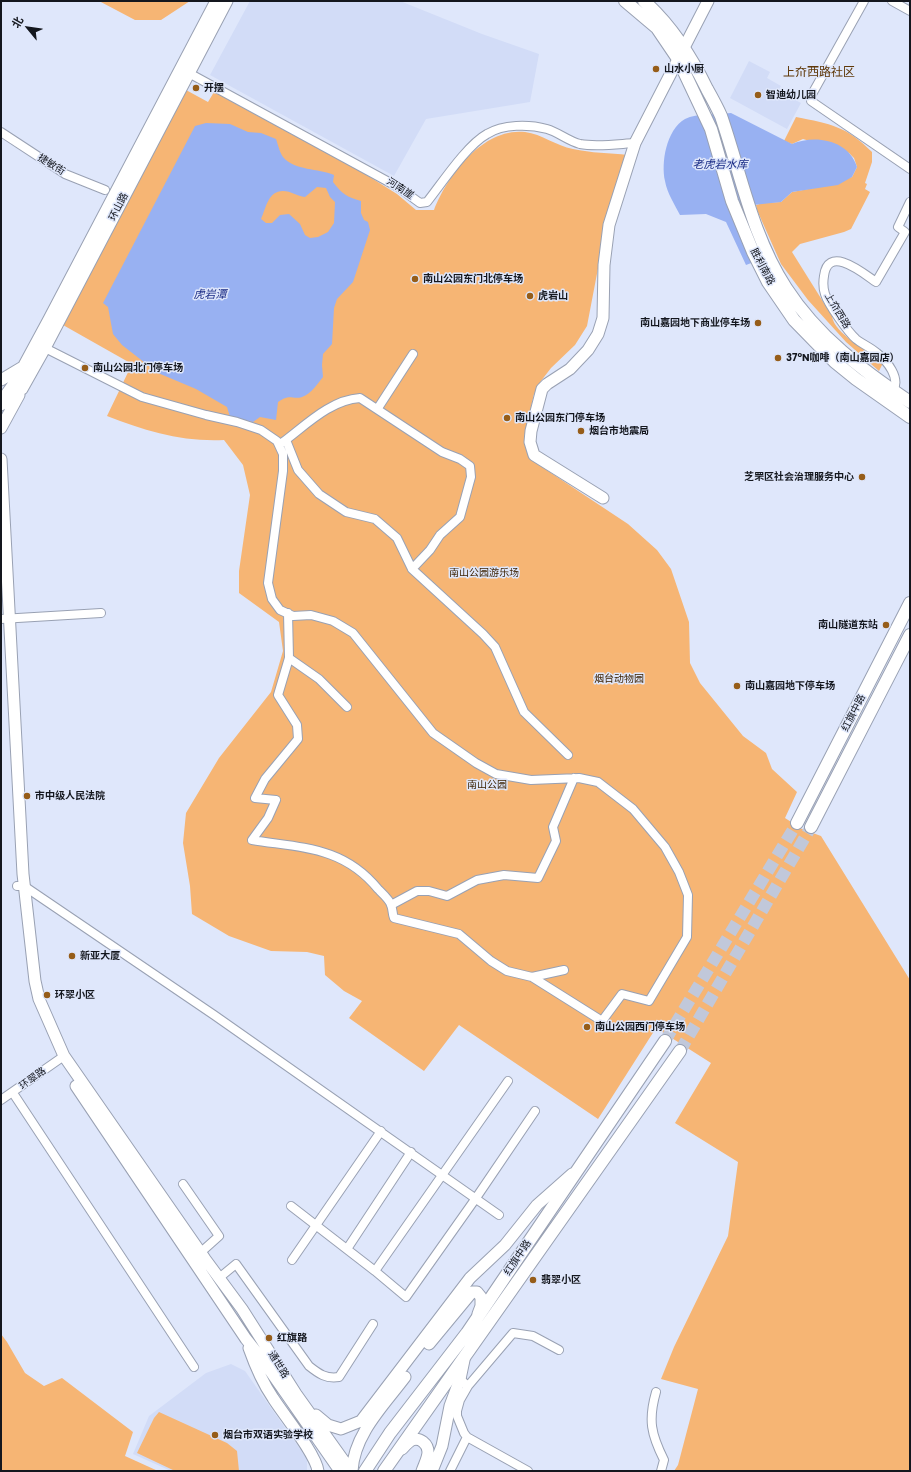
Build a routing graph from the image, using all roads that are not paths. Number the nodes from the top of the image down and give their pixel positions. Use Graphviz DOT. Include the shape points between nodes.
graph roads {
  1 [pos="216,1"];
  2 [pos="227,1"];
  3 [pos="625,1"];
  4 [pos="644,1"];
  5 [pos="708,1"];
  6 [pos="864,1"];
  7 [pos="892,1"];
  8 [pos="910,11"];
  9 [pos="685,47"];
  10 [pos="680,64"];
  11 [pos="184,71"];
  12 [pos="1,132"];
  13 [pos="635,143"];
  14 [pos="910,169"];
  15 [pos="105,190"];
  16 [pos="910,202"];
  17 [pos="908,233"];
  18 [pos="45,348"];
  19 [pos="413,354"];
  20 [pos="22,368"];
  21 [pos="12,375"];
  22 [pos="1,380"];
  23 [pos="1,384"];
  24 [pos="22,389"];
  25 [pos="894,391"];
  26 [pos="1,401"];
  27 [pos="910,402"];
  28 [pos="1,405"];
  29 [pos="378,408"];
  30 [pos="910,417"];
  31 [pos="1,428"];
  32 [pos="282,442"];
  33 [pos="1,459"];
  34 [pos="603,498"];
  35 [pos="412,569"];
  36 [pos="1,594"];
  37 [pos="910,603"];
  38 [pos="101,613"];
  39 [pos="288,613"];
  40 [pos="5,619"];
  41 [pos="910,635"];
  42 [pos="289,658"];
  43 [pos="347,707"];
  44 [pos="568,755"];
  45 [pos="574,778"];
  46 [pos="797,823"];
  47 [pos="811,827"];
  48 [pos="21,886"];
  49 [pos="392,905"];
  50 [pos="564,970"];
  51 [pos="532,977"];
  52 [pos="665,1041"];
  53 [pos="680,1051"];
  54 [pos="61,1058"];
  55 [pos="508,1081"];
  56 [pos="13,1093"];
  57 [pos="1,1100"];
  58 [pos="534,1111"];
  59 [pos="381,1131"];
  60 [pos="411,1152"];
  61 [pos="579,1169"];
  62 [pos="443,1175"];
  63 [pos="183,1184"];
  64 [pos="476,1198"];
  65 [pos="291,1206"];
  66 [pos="499,1214"];
  67 [pos="316,1226"];
  68 [pos="347,1249"];
  69 [pos="203,1256"];
  70 [pos="292,1260"];
  71 [pos="376,1271"];
  72 [pos="219,1278"];
  73 [pos="373,1324"];
  74 [pos="467,1333"];
  75 [pos="246,1339"];
  76 [pos="559,1350"];
  77 [pos="464,1360"];
  78 [pos="194,1367"];
  79 [pos="464,1382"];
  80 [pos="656,1392"];
  81 [pos="296,1394"];
  82 [pos="467,1437"];
  83 [pos="398,1451"];
  84 [pos="318,1471"];
  85 [pos="340,1471"];
  86 [pos="352,1471"];
  87 [pos="365,1471"];
  88 [pos="384,1471"];
  89 [pos="422,1471"];
  90 [pos="432,1471"];
  91 [pos="450,1471"];
  92 [pos="528,1471"];
  93 [pos="661,1471"];
  1 -- 11 [label="main road, 环山路"];
  2 -- 11 [label="main road, 环山路"];
  3 -- 10 [label="main road, 胜利南路" via="657,28"];
  4 -- 9 [label="main road" via="657,12"];
  5 -- 9 [label="main road"];
  6 -- 14 [label="street" via="811,96 811,101"];
  7 -- 8 [label="street"];
  9 -- 10 [label="main road"];
  9 -- 25 [label="main road, 胜利南路" via="720,115 743,193 766,251 785,288 817,328 863,369"];
  10 -- 13 [label="main road"];
  10 -- 30 [label="main road, 胜利南路" via="711,129 732,201 768,282 794,320 835,362"];
  11 -- 13 [label="street, 河南崖" via="398,187 420,203 427,202 472,146 487,134 506,127 548,129 565,139 581,144"];
  11 -- 18 [label="main road, 环山路"];
  11 -- 20 [label="main road, 环山路"];
  12 -- 15 [label="street, 捷敏街" via="65,174"];
  13 -- 34 [label="main road" via="609,224 604,265 603,318 598,334 588,350 570,369 542,390 531,431 532,451 537,458"];
  16 -- 17 [label="street, 上夼西路" via="898,227"];
  17 -- 25 [label="street, 上夼西路" via="876,282 843,261 836,261 829,264 824,273 823,284 825,295 849,332 877,353 894,374 897,383"];
  18 -- 24 [label="main road, 环山路"];
  18 -- 32 [label="street" via="142,397 206,416 237,422 261,430"];
  19 -- 29 [label="street"];
  20 -- 21 [label="main road"];
  20 -- 26 [label="main road, 环山路" via="8,394"];
  21 -- 22 [label="main road"];
  21 -- 23 [label="main road"];
  24 -- 28 [label="main road, 环山路"];
  24 -- 31 [label="main road"];
  25 -- 27 [label="main road, 胜利南路"];
  29 -- 32 [label="street" via="360,398 348,399 334,405"];
  29 -- 35 [label="street" via="442,452 470,466 471,477 460,517 440,535"];
  32 -- 35 [label="street" via="298,470 320,494 346,512 375,519 397,538"];
  32 -- 39 [label="street" via="283,471 268,582 272,599 280,610"];
  33 -- 40 [label="main road"];
  35 -- 44 [label="street" via="495,646 524,712"];
  36 -- 40 [label="main road"];
  37 -- 46 [label="main road, 红旗中路"];
  38 -- 40 [label="street"];
  39 -- 42 [label="street"];
  39 -- 45 [label="street" via="293,616 311,615 333,621 353,633 433,733 476,763 496,774 531,780"];
  40 -- 48 [label="main road"];
  41 -- 47 [label="main road, 红旗中路"];
  42 -- 43 [label="street" via="319,679"];
  42 -- 49 [label="street" via="278,695 297,725 298,739 266,779 255,798 276,800 268,818 252,840 304,846 323,851 347,863 372,881"];
  45 -- 49 [label="street" via="553,827 556,841 538,878 504,875 477,880 446,896 429,891 417,891"];
  45 -- 51 [label="street" via="598,782 633,808 665,847 688,895 687,937 649,1001 622,994 602,1021"];
  48 -- 54 [label="main road" via="38,993"];
  48 -- 59 [label="street"];
  49 -- 51 [label="street" via="394,918 459,934 506,971"];
  50 -- 51 [label="street"];
  52 -- 61 [label="main road, 红旗中路"];
  53 -- 77 [label="main road, 红旗中路"];
  54 -- 56 [label="street, 环翠路"];
  54 -- 69 [label="main road, 通世路"];
  54 -- 75 [label="main road"];
  55 -- 62 [label="street"];
  56 -- 57 [label="street, 环翠路"];
  56 -- 78 [label="street"];
  58 -- 64 [label="street"];
  59 -- 60 [label="street"];
  59 -- 67 [label="street"];
  60 -- 62 [label="street"];
  60 -- 68 [label="street"];
  61 -- 74 [label="main road, 红旗中路"];
  61 -- 81 [label="main road" via="537,1205 505,1245 470,1278 361,1421 341,1429 332,1427 319,1419"];
  62 -- 64 [label="street"];
  62 -- 71 [label="street"];
  63 -- 69 [label="street" via="219,1236"];
  64 -- 66 [label="street"];
  64 -- 71 [label="street" via="406,1297"];
  65 -- 67 [label="street"];
  67 -- 68 [label="street"];
  67 -- 70 [label="street"];
  68 -- 71 [label="street"];
  69 -- 72 [label="main road, 通世路"];
  72 -- 73 [label="street" via="236,1264 309,1366 322,1376 339,1377"];
  72 -- 81 [label="main road, 通世路" via="242,1309"];
  74 -- 86 [label="main road" via="481,1306 480,1295 475,1292 462,1303 372,1421 357,1447"];
  74 -- 87 [label="main road, 红旗中路" via="390,1433"];
  75 -- 84 [label="main road" via="257,1371 312,1456"];
  75 -- 85 [label="main road"];
  76 -- 79 [label="street" via="533,1336 513,1333"];
  77 -- 79 [label="main road"];
  77 -- 83 [label="main road, 红旗中路"];
  79 -- 82 [label="street" via="457,1416"];
  79 -- 90 [label="main road" via="450,1406 446,1433"];
  80 -- 93 [label="street" via="650,1422 656,1445 664,1460"];
  81 -- 86 [label="main road, 通世路"];
  82 -- 91 [label="street"];
  82 -- 92 [label="street"];
  83 -- 88 [label="main road, 红旗中路"];
  83 -- 89 [label="main road" via="411,1441 422,1441 428,1452"];
}
